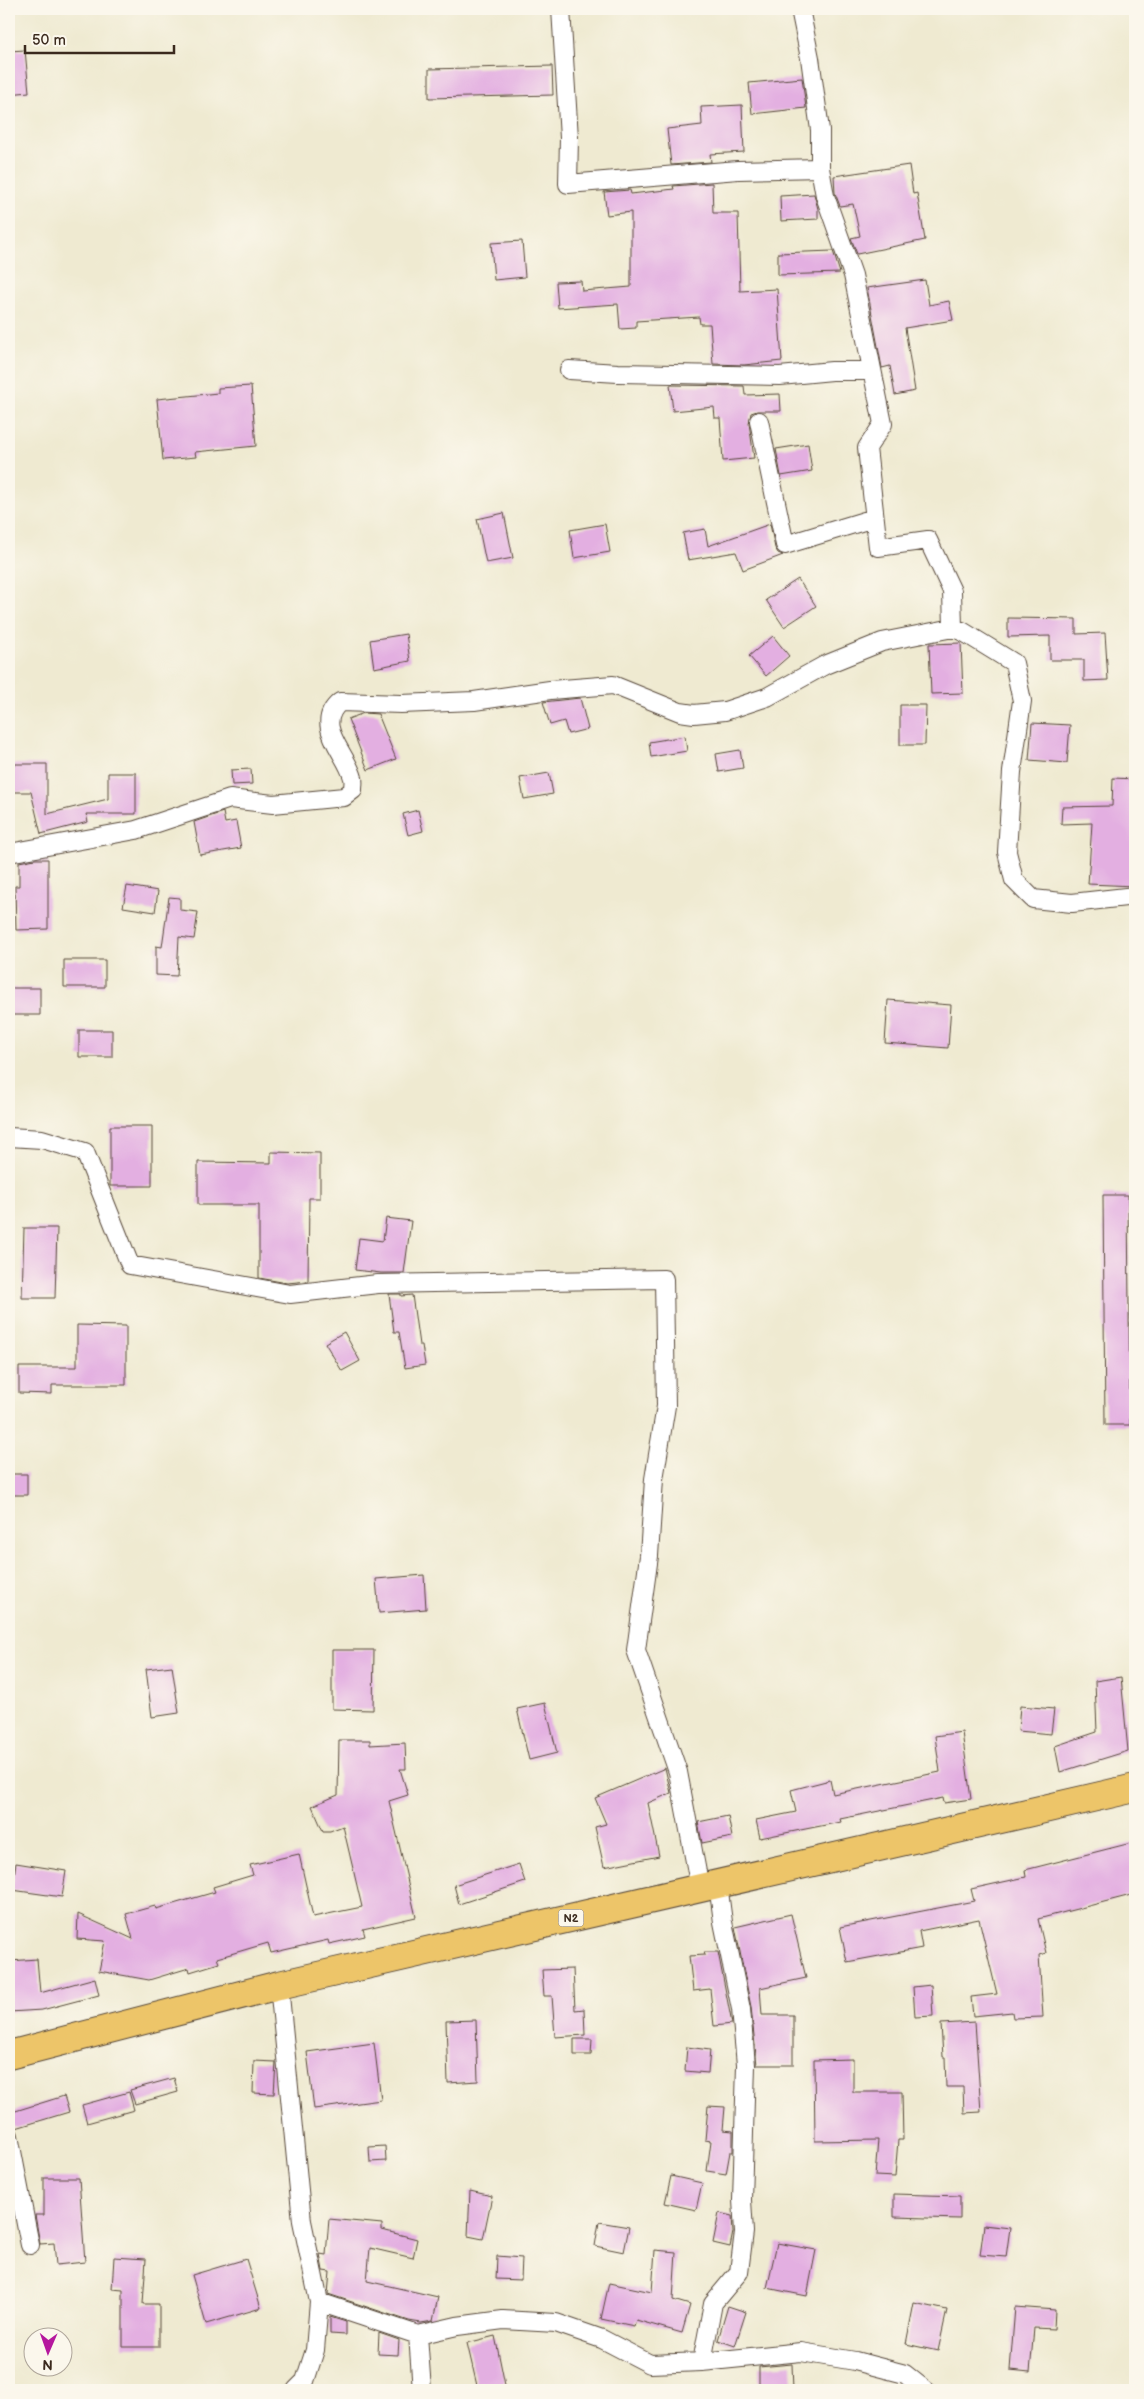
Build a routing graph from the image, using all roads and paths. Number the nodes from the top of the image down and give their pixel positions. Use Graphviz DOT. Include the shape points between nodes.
graph roads {
  1 [pos="561,9"];
  2 [pos="800,9"];
  3 [pos="820,168"];
  4 [pos="569,370"];
  5 [pos="872,371"];
  6 [pos="760,421"];
  7 [pos="874,518"];
  8 [pos="953,628"];
  9 [pos="9,853"];
  10 [pos="1135,896"];
  11 [pos="9,1137"];
  12 [pos="1135,1788"];
  13 [pos="709,1886"];
  14 [pos="279,1985"];
  15 [pos="9,2055"];
  16 [pos="9,2136"];
  17 [pos="30,2245"];
  18 [pos="319,2302"];
  19 [pos="418,2335"];
  20 [pos="702,2362"];
  21 [pos="296,2390"];
  22 [pos="422,2390"];
  23 [pos="925,2390"];
  1 -- 3 [label="street" via="569,138 568,184 738,170"];
  2 -- 3 [label="street" via="820,130"];
  3 -- 5 [label="street" via="825,196 853,275"];
  4 -- 5 [label="street" via="780,376"];
  5 -- 7 [label="street" via="883,424 867,448"];
  6 -- 7 [label="street" via="785,545"];
  7 -- 8 [label="street" via="878,548 928,540 952,591"];
  8 -- 9 [label="street" via="882,642 825,665 767,697 725,711 680,712 613,685 550,690 474,702 340,702 333,708 329,726 353,778 352,790 344,797 273,804 230,799 136,830"];
  8 -- 10 [label="street" via="1014,664 1022,701 1012,772 1007,852 1014,880 1033,899 1072,903"];
  11 -- 13 [label="street" via="42,1138 85,1152 130,1265 290,1294 378,1284 664,1279 666,1406 654,1480 649,1556 636,1650 678,1772"];
  12 -- 13 [label="highway, N2"];
  13 -- 14 [label="highway, N2"];
  13 -- 20 [label="street" via="723,1922 741,2009 746,2065 744,2232 739,2272 713,2303"];
  14 -- 15 [label="highway, N2"];
  14 -- 18 [label="street" via="302,2221"];
  16 -- 17 [label="street"];
  18 -- 19 [label="street"];
  18 -- 21 [label="street" via="315,2350 305,2381"];
  19 -- 20 [label="street" via="503,2320 556,2323 602,2339 650,2364"];
  19 -- 22 [label="street"];
  20 -- 23 [label="street" via="801,2352 905,2374"];
}
